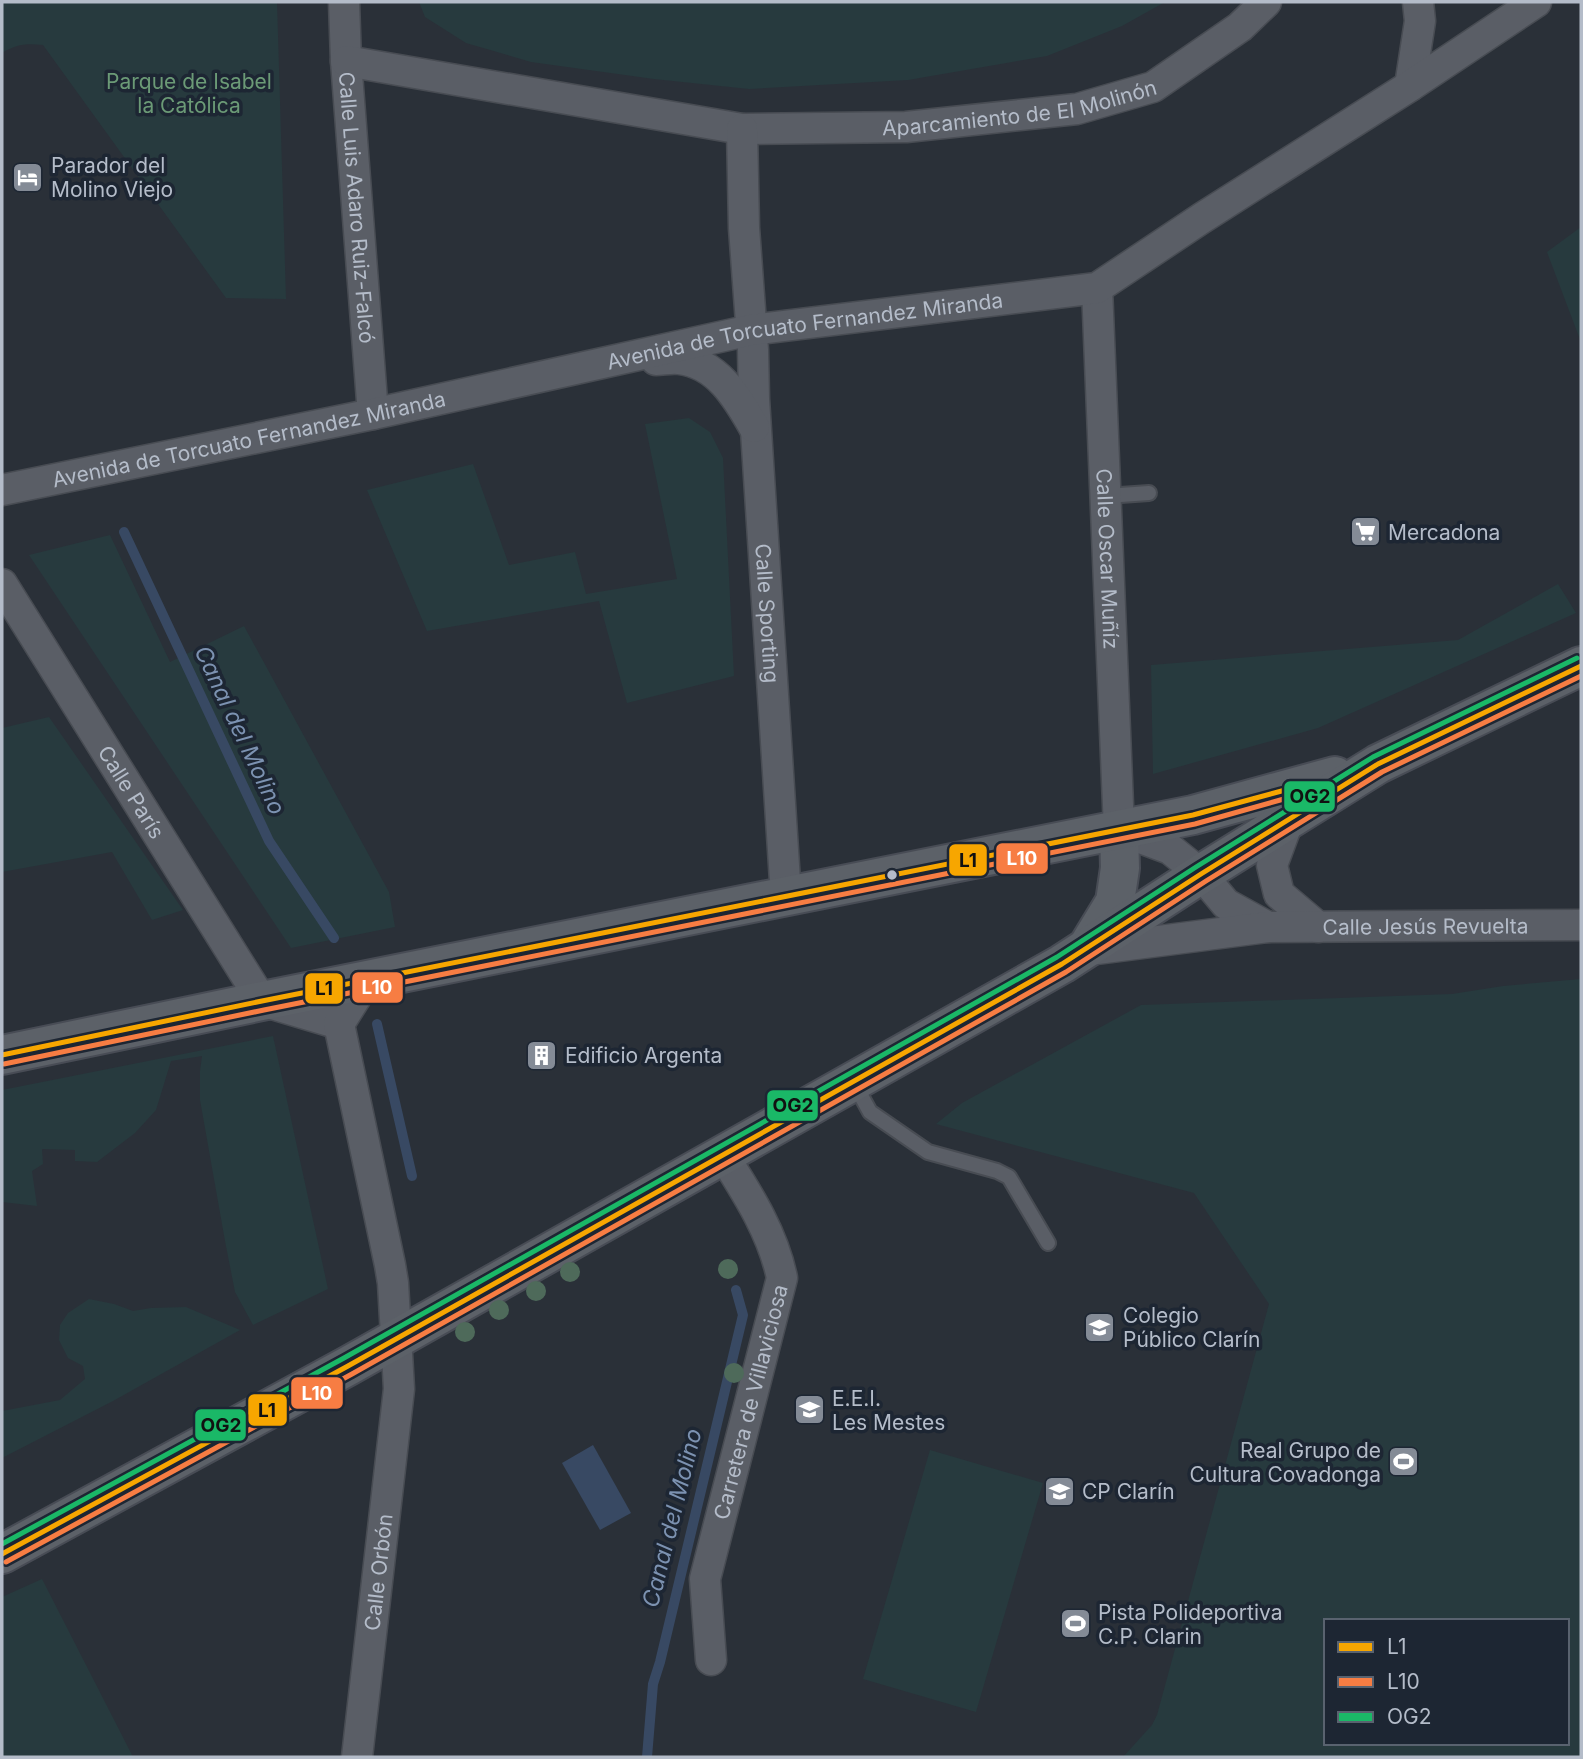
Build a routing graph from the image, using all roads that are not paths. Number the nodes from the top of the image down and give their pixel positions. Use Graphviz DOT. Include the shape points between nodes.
graph roads {
  1 [pos="344,2"];
  2 [pos="1266,2"];
  3 [pos="1418,2"];
  4 [pos="1536,2"];
  5 [pos="346,61"];
  6 [pos="1410,86"];
  7 [pos="742,129"];
  8 [pos="1097,288"];
  9 [pos="751,330"];
  10 [pos="599,363"];
  11 [pos="373,414"];
  12 [pos="756,430"];
  13 [pos="2,490"];
  14 [pos="1149,493"];
  15 [pos="1105,496"];
  16 [pos="2,584"];
  17 [pos="1581,666"];
  18 [pos="1378,764"];
  19 [pos="1289,819"];
  20 [pos="1119,830"];
  21 [pos="1200,874"];
  22 [pos="786,897"];
  23 [pos="1581,925"];
  24 [pos="1268,927"];
  25 [pos="1318,927"];
  26 [pos="1085,950"];
  27 [pos="366,981"];
  28 [pos="262,1001"];
  29 [pos="339,1024"];
  30 [pos="2,1055"];
  31 [pos="853,1082"];
  32 [pos="723,1155"];
  33 [pos="1048,1243"];
  34 [pos="397,1338"];
  35 [pos="2,1554"];
  36 [pos="711,1660"];
  37 [pos="358,1757"];
  1 -- 5 [label="street, Calle Luis Adaro Ruiz-Falcó"];
  2 -- 7 [label="street, Aparcamiento de El Molinón" via="1240,27 1153,87 1077,109 906,127"];
  3 -- 6 [label="street" via="1420,20"];
  4 -- 6 [label="street, Avenida de Torcuato Fernandez Miranda"];
  5 -- 7 [label="street, Aparcamiento de El Molinón"];
  5 -- 11 [label="street, Calle Luis Adaro Ruiz-Falcó"];
  6 -- 8 [label="street, Avenida de Torcuato Fernandez Miranda"];
  7 -- 9 [label="street"];
  8 -- 9 [label="street, Avenida de Torcuato Fernandez Miranda"];
  8 -- 15 [label="street, Calle Oscar Muñíz"];
  9 -- 10 [label="street, Avenida de Torcuato Fernandez Miranda"];
  9 -- 12 [label="street, Calle Sporting"];
  10 -- 11 [label="street, Avenida de Torcuato Fernandez Miranda"];
  10 -- 12 [label="street" via="678,359 703,365 722,380"];
  11 -- 13 [label="street, Avenida de Torcuato Fernandez Miranda"];
  12 -- 22 [label="street, Calle Sporting"];
  14 -- 15 [label="lane"];
  15 -- 20 [label="street, Calle Oscar Muñíz"];
  16 -- 28 [label="street, Calle París"];
  17 -- 18 [label="main road"];
  18 -- 19 [label="main road"];
  18 -- 20 [label="main road" via="1193,815"];
  19 -- 21 [label="main road"];
  19 -- 25 [label="street" via="1272,865 1279,894"];
  20 -- 21 [label="street, Calle Jesús Revuelta" via="1170,849"];
  20 -- 22 [label="main road"];
  20 -- 26 [label="main road" via="1115,902"];
  21 -- 24 [label="street, Calle Jesús Revuelta" via="1226,904"];
  21 -- 26 [label="main road"];
  22 -- 27 [label="main road"];
  23 -- 25 [label="street, Calle Jesús Revuelta"];
  24 -- 25 [label="street, Calle Jesús Revuelta"];
  24 -- 26 [label="street, Calle Jesús Revuelta"];
  26 -- 31 [label="main road"];
  27 -- 28 [label="main road"];
  27 -- 29 [label="street"];
  28 -- 29 [label="street"];
  28 -- 30 [label="main road"];
  29 -- 34 [label="street, Calle Orbón" via="390,1265"];
  31 -- 32 [label="main road"];
  31 -- 33 [label="lane" via="870,1112 928,1152 1009,1177"];
  32 -- 34 [label="main road"];
  32 -- 36 [label="street, Carretera de Villaviciosa" via="765,1229 782,1278 705,1579"];
  34 -- 35 [label="main road"];
  34 -- 37 [label="street, Calle Orbón" via="399,1390"];
}
